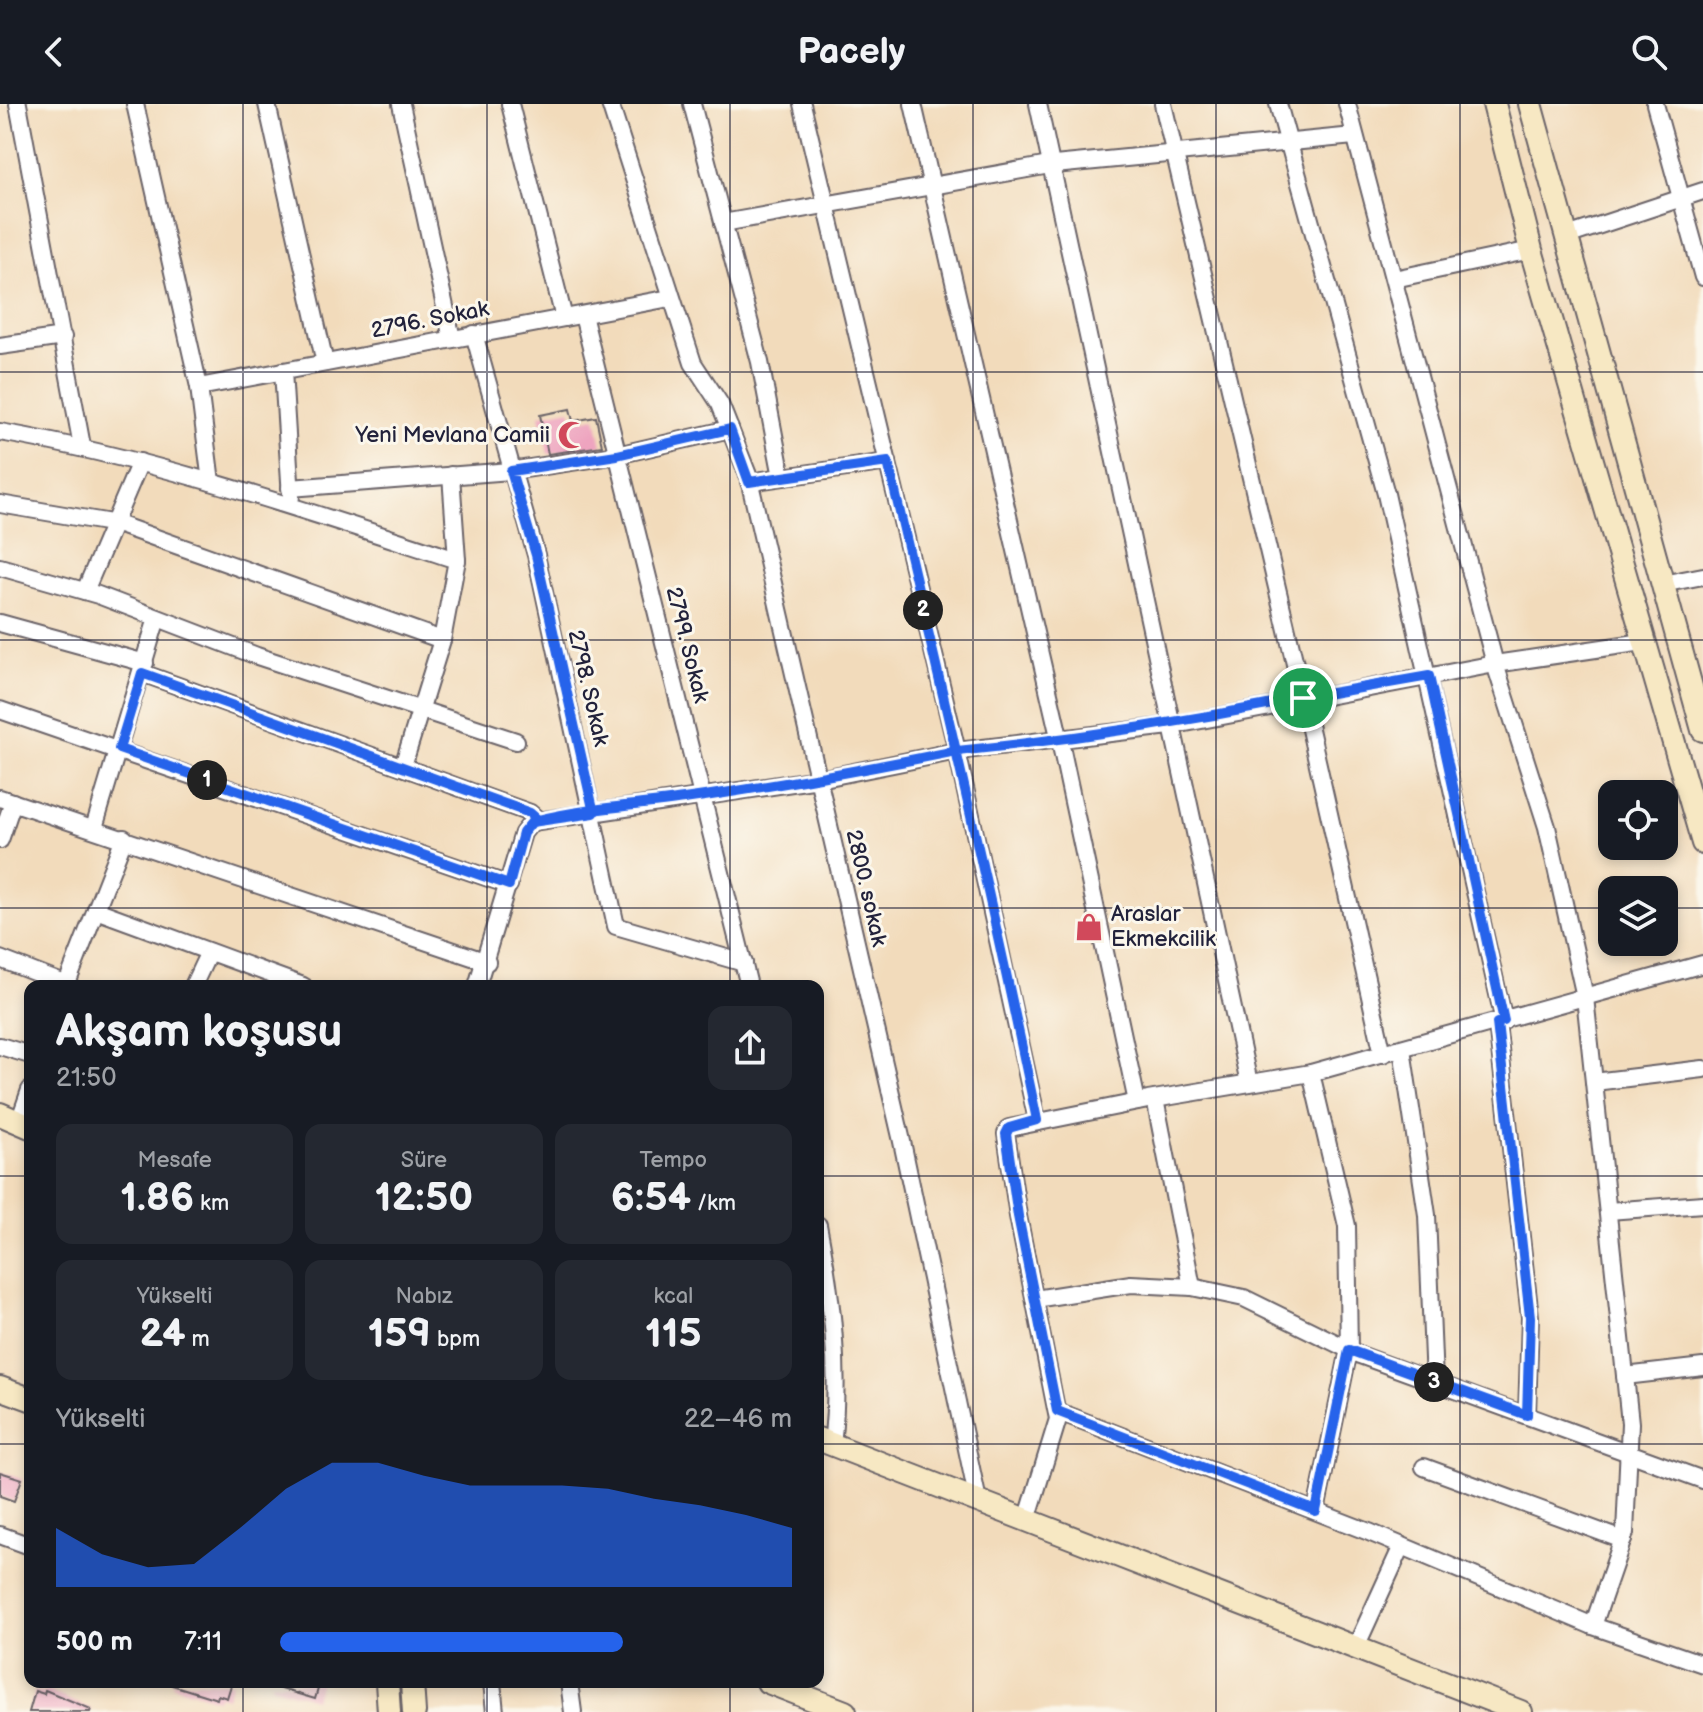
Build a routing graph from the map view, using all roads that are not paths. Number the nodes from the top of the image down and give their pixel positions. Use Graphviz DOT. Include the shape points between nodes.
graph roads {
  1 [pos="18,104"];
  2 [pos="135,104"];
  3 [pos="267,104"];
  4 [pos="401,104"];
  5 [pos="510,104"];
  6 [pos="610,104"];
  7 [pos="692,104"];
  8 [pos="802,104"];
  9 [pos="913,104"];
  10 [pos="1038,104"];
  11 [pos="1163,104"];
  12 [pos="1278,104"];
  13 [pos="1347,104"];
  14 [pos="1494,104"];
  15 [pos="1530,104"];
  16 [pos="1655,104"];
  17 [pos="1354,136"];
  18 [pos="1288,144"];
  19 [pos="1175,153"];
  20 [pos="1051,166"];
  21 [pos="931,185"];
  22 [pos="1703,191"];
  23 [pos="1680,198"];
  24 [pos="826,205"];
  25 [pos="723,223"];
  26 [pos="1564,237"];
  27 [pos="1531,250"];
  28 [pos="1703,277"];
  29 [pos="1394,279"];
  30 [pos="670,298"];
  31 [pos="583,315"];
  32 [pos="564,318"];
  33 [pos="474,334"];
  34 [pos="63,337"];
  35 [pos="452,339"];
  36 [pos="0,346"];
  37 [pos="325,363"];
  38 [pos="283,371"];
  39 [pos="199,387"];
  40 [pos="730,429"];
  41 [pos="0,432"];
  42 [pos="82,446"];
  43 [pos="617,455"];
  44 [pos="140,462"];
  45 [pos="888,462"];
  46 [pos="511,471"];
  47 [pos="451,475"];
  48 [pos="782,477"];
  49 [pos="211,482"];
  50 [pos="749,482"];
  51 [pos="290,488"];
  52 [pos="0,504"];
  53 [pos="291,506"];
  54 [pos="112,523"];
  55 [pos="457,560"];
  56 [pos="0,567"];
  57 [pos="1703,576"];
  58 [pos="1662,584"];
  59 [pos="85,591"];
  60 [pos="157,618"];
  61 [pos="0,623"];
  62 [pos="442,640"];
  63 [pos="1643,642"];
  64 [pos="1495,664"];
  65 [pos="144,668"];
  66 [pos="1429,676"];
  67 [pos="1303,698"];
  68 [pos="420,709"];
  69 [pos="0,710"];
  70 [pos="1702,719"];
  71 [pos="1170,726"];
  72 [pos="516,741"];
  73 [pos="1060,741"];
  74 [pos="119,749"];
  75 [pos="957,751"];
  76 [pos="403,766"];
  77 [pos="819,779"];
  78 [pos="701,797"];
  79 [pos="6,800"];
  80 [pos="594,813"];
  81 [pos="538,820"];
  82 [pos="94,828"];
  83 [pos="124,838"];
  84 [pos="0,840"];
  85 [pos="1703,843"];
  86 [pos="509,885"];
  87 [pos="96,910"];
  88 [pos="209,952"];
  89 [pos="0,959"];
  90 [pos="487,962"];
  91 [pos="744,963"];
  92 [pos="1703,964"];
  93 [pos="52,980"];
  94 [pos="69,980"];
  95 [pos="196,980"];
  96 [pos="286,980"];
  97 [pos="480,980"];
  98 [pos="748,980"];
  99 [pos="1585,997"];
  100 [pos="1500,1022"];
  101 [pos="0,1046"];
  102 [pos="1402,1049"];
  103 [pos="24,1053"];
  104 [pos="1383,1054"];
  105 [pos="1703,1069"];
  106 [pos="1311,1073"];
  107 [pos="1594,1082"];
  108 [pos="1249,1083"];
  109 [pos="1155,1099"];
  110 [pos="1137,1102"];
  111 [pos="1037,1120"];
  112 [pos="1703,1204"];
  113 [pos="1608,1211"];
  114 [pos="824,1256"];
  115 [pos="1192,1287"];
  116 [pos="1035,1299"];
  117 [pos="1349,1350"];
  118 [pos="1703,1367"];
  119 [pos="1625,1376"];
  120 [pos="1434,1382"];
  121 [pos="0,1388"];
  122 [pos="24,1397"];
  123 [pos="1057,1411"];
  124 [pos="1527,1415"];
  125 [pos="825,1442"];
  126 [pos="1630,1452"];
  127 [pos="1424,1467"];
  128 [pos="1703,1480"];
  129 [pos="978,1501"];
  130 [pos="1316,1511"];
  131 [pos="1027,1520"];
  132 [pos="0,1535"];
  133 [pos="1623,1540"];
  134 [pos="24,1544"];
  135 [pos="1402,1546"];
  136 [pos="1593,1626"];
  137 [pos="1355,1649"];
  138 [pos="1703,1664"];
  139 [pos="387,1688"];
  140 [pos="412,1688"];
  141 [pos="493,1688"];
  142 [pos="570,1688"];
  143 [pos="783,1688"];
  144 [pos="389,1712"];
  145 [pos="414,1712"];
  146 [pos="495,1712"];
  147 [pos="573,1712"];
  148 [pos="845,1712"];
  149 [pos="1521,1712"];
  1 -- 34 [label="street"];
  2 -- 39 [label="street"];
  3 -- 37 [label="street"];
  4 -- 35 [label="street"];
  5 -- 32 [label="street"];
  6 -- 30 [label="street, 2800. sokak"];
  7 -- 25 [label="street"];
  8 -- 24 [label="street"];
  9 -- 21 [label="street"];
  10 -- 20 [label="street"];
  11 -- 19 [label="street"];
  12 -- 18 [label="street"];
  13 -- 17 [label="street"];
  14 -- 27 [label="main road"];
  15 -- 26 [label="main road"];
  16 -- 23 [label="street"];
  17 -- 18 [label="street"];
  17 -- 29 [label="street"];
  18 -- 19 [label="street"];
  18 -- 66 [label="street" via="1386,494"];
  19 -- 20 [label="street"];
  19 -- 67 [label="street"];
  20 -- 21 [label="street"];
  20 -- 71 [label="street"];
  21 -- 24 [label="street"];
  21 -- 73 [label="street"];
  22 -- 23 [label="street"];
  23 -- 26 [label="street"];
  23 -- 28 [label="street"];
  24 -- 25 [label="street"];
  24 -- 45 [label="street"];
  25 -- 48 [label="street" via="760,362"];
  26 -- 58 [label="main road"];
  27 -- 29 [label="street"];
  27 -- 63 [label="main road"];
  29 -- 64 [label="street"];
  30 -- 31 [label="street, 2796. Sokak"];
  30 -- 40 [label="street, 2800. sokak" via="693,363"];
  31 -- 32 [label="street, 2796. Sokak"];
  31 -- 43 [label="street, 2799. Sokak"];
  32 -- 33 [label="street, 2796. Sokak"];
  33 -- 35 [label="street, 2796. Sokak"];
  33 -- 46 [label="street, 2798. Sokak"];
  34 -- 36 [label="street"];
  34 -- 42 [label="street"];
  35 -- 37 [label="street, 2796. Sokak"];
  37 -- 38 [label="street, 2796. Sokak"];
  38 -- 39 [label="street, 2796. Sokak"];
  38 -- 51 [label="street"];
  39 -- 49 [label="street"];
  40 -- 43 [label="street"];
  40 -- 50 [label="street, 2800. sokak"];
  41 -- 42 [label="street"];
  42 -- 44 [label="street"];
  43 -- 46 [label="street"];
  43 -- 78 [label="street, 2799. Sokak"];
  44 -- 49 [label="street"];
  44 -- 54 [label="street"];
  45 -- 48 [label="street"];
  45 -- 75 [label="street"];
  46 -- 47 [label="street"];
  46 -- 80 [label="street, 2798. Sokak" via="536,555"];
  47 -- 51 [label="street"];
  47 -- 55 [label="street"];
  48 -- 50 [label="street"];
  49 -- 53 [label="street"];
  50 -- 77 [label="street, 2800. sokak"];
  51 -- 53 [label="street"];
  52 -- 54 [label="street"];
  53 -- 55 [label="street"];
  54 -- 59 [label="street"];
  54 -- 62 [label="street"];
  55 -- 62 [label="street"];
  56 -- 59 [label="street"];
  57 -- 58 [label="street"];
  58 -- 70 [label="main road"];
  59 -- 60 [label="street"];
  60 -- 65 [label="street"];
  60 -- 68 [label="street"];
  61 -- 65 [label="street"];
  62 -- 68 [label="street"];
  63 -- 64 [label="street"];
  63 -- 85 [label="main road"];
  64 -- 66 [label="street"];
  64 -- 99 [label="street" via="1547,827"];
  65 -- 74 [label="street"];
  65 -- 76 [label="street"];
  66 -- 67 [label="street"];
  66 -- 100 [label="street"];
  67 -- 71 [label="street"];
  67 -- 104 [label="street"];
  68 -- 72 [label="street"];
  68 -- 76 [label="street"];
  69 -- 74 [label="street"];
  71 -- 73 [label="street"];
  71 -- 108 [label="street"];
  73 -- 75 [label="street"];
  73 -- 110 [label="street"];
  74 -- 82 [label="street"];
  74 -- 86 [label="street"];
  75 -- 77 [label="street"];
  75 -- 111 [label="street"];
  76 -- 81 [label="street"];
  77 -- 78 [label="street"];
  77 -- 129 [label="street, 2800. sokak"];
  78 -- 80 [label="street"];
  78 -- 91 [label="street, 2799. Sokak"];
  79 -- 82 [label="street"];
  79 -- 84 [label="street"];
  80 -- 81 [label="street"];
  80 -- 91 [label="street, 2798. Sokak" via="616,926"];
  81 -- 86 [label="street" via="523,833"];
  82 -- 83 [label="street"];
  83 -- 87 [label="street"];
  83 -- 90 [label="street"];
  86 -- 90 [label="street"];
  87 -- 88 [label="street"];
  87 -- 94 [label="street"];
  88 -- 95 [label="street"];
  88 -- 96 [label="street"];
  89 -- 93 [label="street"];
  90 -- 97 [label="street"];
  91 -- 98 [label="street, 2799. Sokak"];
  92 -- 99 [label="street"];
  99 -- 100 [label="street"];
  99 -- 107 [label="street"];
  100 -- 102 [label="street"];
  100 -- 124 [label="street" via="1530,1317"];
  101 -- 103 [label="street"];
  102 -- 104 [label="street"];
  102 -- 120 [label="street" via="1427,1215"];
  104 -- 106 [label="street"];
  105 -- 107 [label="street"];
  106 -- 108 [label="street"];
  106 -- 117 [label="street" via="1347,1226"];
  107 -- 113 [label="street"];
  108 -- 109 [label="street"];
  109 -- 110 [label="street"];
  109 -- 115 [label="street"];
  110 -- 111 [label="street"];
  111 -- 116 [label="street" via="1009,1128 1006,1134"];
  112 -- 113 [label="street"];
  113 -- 119 [label="street"];
  114 -- 125 [label="street" via="832,1297 835,1421"];
  115 -- 116 [label="street" via="1131,1284"];
  115 -- 117 [label="street" via="1244,1298"];
  116 -- 123 [label="street"];
  117 -- 120 [label="street"];
  117 -- 130 [label="street"];
  118 -- 119 [label="street"];
  119 -- 126 [label="street"];
  120 -- 124 [label="street"];
  121 -- 122 [label="main road"];
  123 -- 130 [label="street"];
  123 -- 131 [label="street"];
  124 -- 126 [label="street"];
  125 -- 129 [label="main road"];
  126 -- 128 [label="street"];
  126 -- 133 [label="street"];
  127 -- 133 [label="street"];
  129 -- 131 [label="main road"];
  130 -- 135 [label="street"];
  131 -- 137 [label="main road"];
  132 -- 134 [label="street"];
  133 -- 136 [label="street"];
  135 -- 136 [label="street"];
  135 -- 137 [label="street"];
  136 -- 138 [label="street"];
  137 -- 149 [label="main road"];
  139 -- 144 [label="main road"];
  140 -- 145 [label="main road"];
  141 -- 146 [label="street"];
  142 -- 147 [label="street"];
  143 -- 148 [label="main road"];
}
